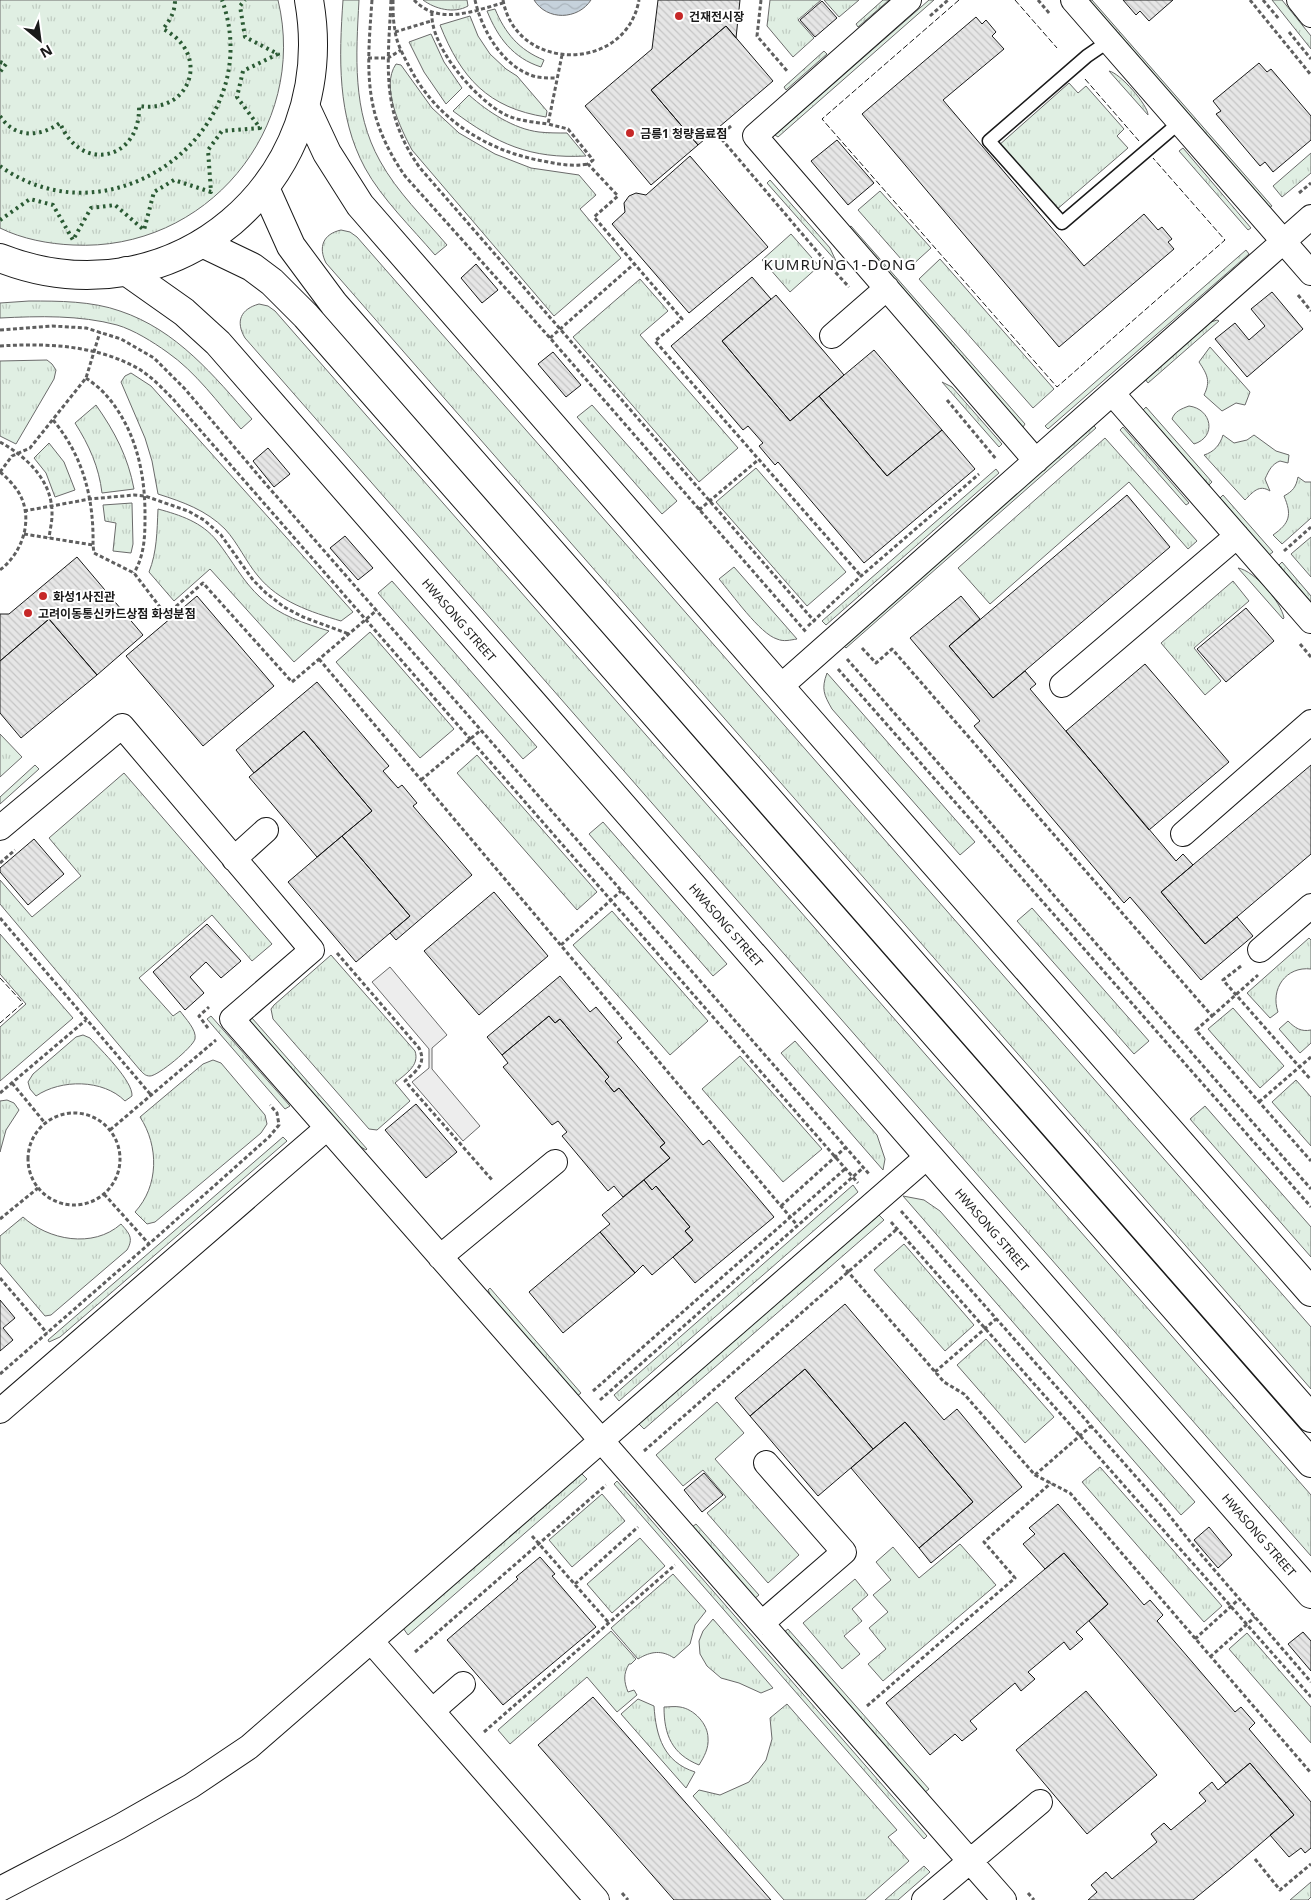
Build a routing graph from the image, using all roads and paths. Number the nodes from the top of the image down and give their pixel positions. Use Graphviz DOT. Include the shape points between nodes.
graph roads {
  1 [pos="309,0"];
  2 [pos="372,0"];
  3 [pos="392,0"];
  4 [pos="414,0"];
  5 [pos="475,0"];
  6 [pos="639,0"];
  7 [pos="762,0"];
  8 [pos="909,0"];
  9 [pos="1038,0"];
  10 [pos="1073,0"];
  11 [pos="1250,0"];
  12 [pos="1299,0"];
  13 [pos="503,1"];
  14 [pos="477,10"];
  15 [pos="432,12"];
  16 [pos="1311,15"];
  17 [pos="1056,21"];
  18 [pos="431,22"];
  19 [pos="395,32"];
  20 [pos="1109,41"];
  21 [pos="401,50"];
  22 [pos="562,55"];
  23 [pos="368,58"];
  24 [pos="388,58"];
  25 [pos="789,74"];
  26 [pos="1311,75"];
  27 [pos="557,78"];
  28 [pos="306,108"];
  29 [pos="1180,122"];
  30 [pos="548,124"];
  31 [pos="588,164"];
  32 [pos="265,188"];
  33 [pos="1311,217"];
  34 [pos="1284,241"];
  35 [pos="202,243"];
  36 [pos="0,258"];
  37 [pos="635,263"];
  38 [pos="126,272"];
  39 [pos="1311,273"];
  40 [pos="887,288"];
  41 [pos="560,329"];
  42 [pos="0,330"];
  43 [pos="100,332"];
  44 [pos="832,336"];
  45 [pos="550,338"];
  46 [pos="0,346"];
  47 [pos="94,352"];
  48 [pos="86,378"];
  49 [pos="1112,393"];
  50 [pos="53,420"];
  51 [pos="1018,440"];
  52 [pos="0,442"];
  53 [pos="19,453"];
  54 [pos="758,460"];
  55 [pos="1036,461"];
  56 [pos="989,465"];
  57 [pos="0,472"];
  58 [pos="981,472"];
  59 [pos="145,496"];
  60 [pos="90,499"];
  61 [pos="710,501"];
  62 [pos="51,506"];
  63 [pos="699,510"];
  64 [pos="24,511"];
  65 [pos="1311,527"];
  66 [pos="24,534"];
  67 [pos="1237,536"];
  68 [pos="49,538"];
  69 [pos="93,545"];
  70 [pos="1264,568"];
  71 [pos="0,570"];
  72 [pos="134,573"];
  73 [pos="861,576"];
  74 [pos="377,610"];
  75 [pos="366,620"];
  76 [pos="814,620"];
  77 [pos="1311,621"];
  78 [pos="804,630"];
  79 [pos="348,634"];
  80 [pos="1298,642"];
  81 [pos="833,650"];
  82 [pos="1311,657"];
  83 [pos="319,659"];
  84 [pos="1062,685"];
  85 [pos="780,688"];
  86 [pos="1311,722"];
  87 [pos="481,730"];
  88 [pos="470,739"];
  89 [pos="422,780"];
  90 [pos="0,828"];
  91 [pos="266,830"];
  92 [pos="1183,834"];
  93 [pos="22,844"];
  94 [pos="234,859"];
  95 [pos="0,863"];
  96 [pos="621,891"];
  97 [pos="610,900"];
  98 [pos="1311,906"];
  99 [pos="0,918"];
  100 [pos="561,946"];
  101 [pos="332,947"];
  102 [pos="1260,950"];
  103 [pos="212,1004"];
  104 [pos="86,1020"];
  105 [pos="216,1040"];
  106 [pos="222,1047"];
  107 [pos="1311,1057"];
  108 [pos="1299,1067"];
  109 [pos="1311,1080"];
  110 [pos="12,1083"];
  111 [pos="0,1093"];
  112 [pos="150,1095"];
  113 [pos="265,1099"];
  114 [pos="1259,1102"];
  115 [pos="45,1123"];
  116 [pos="327,1128"];
  117 [pos="110,1130"];
  118 [pos="846,1147"];
  119 [pos="928,1156"];
  120 [pos="835,1157"];
  121 [pos="1311,1161"];
  122 [pos="555,1162"];
  123 [pos="864,1167"];
  124 [pos="846,1169"];
  125 [pos="853,1177"];
  126 [pos="38,1188"];
  127 [pos="1311,1189"];
  128 [pos="104,1194"];
  129 [pos="881,1198"];
  130 [pos="509,1199"];
  131 [pos="781,1206"];
  132 [pos="1311,1207"];
  133 [pos="790,1217"];
  134 [pos="0,1219"];
  135 [pos="797,1226"];
  136 [pos="897,1229"];
  137 [pos="149,1244"];
  138 [pos="440,1257"];
  139 [pos="842,1264"];
  140 [pos="848,1272"];
  141 [pos="0,1278"];
  142 [pos="1311,1292"];
  143 [pos="996,1319"];
  144 [pos="985,1328"];
  145 [pos="46,1333"];
  146 [pos="935,1372"];
  147 [pos="0,1374"];
  148 [pos="0,1411"];
  149 [pos="1311,1418"];
  150 [pos="1091,1426"];
  151 [pos="1080,1436"];
  152 [pos="601,1441"];
  153 [pos="766,1463"];
  154 [pos="1311,1463"];
  155 [pos="624,1468"];
  156 [pos="1035,1475"];
  157 [pos="1051,1483"];
  158 [pos="638,1527"];
  159 [pos="532,1536"];
  160 [pos="539,1543"];
  161 [pos="675,1565"];
  162 [pos="574,1584"];
  163 [pos="1311,1594"];
  164 [pos="1240,1599"];
  165 [pos="1231,1607"];
  166 [pos="1255,1617"];
  167 [pos="609,1623"];
  168 [pos="762,1623"];
  169 [pos="1247,1625"];
  170 [pos="1195,1639"];
  171 [pos="371,1640"];
  172 [pos="1210,1657"];
  173 [pos="396,1669"];
  174 [pos="1311,1682"];
  175 [pos="463,1684"];
  176 [pos="1311,1697"];
  177 [pos="866,1707"];
  178 [pos="432,1711"];
  179 [pos="484,1732"];
  180 [pos="1311,1774"];
  181 [pos="1040,1802"];
  182 [pos="1255,1859"];
  183 [pos="970,1861"];
  184 [pos="1311,1864"];
  185 [pos="0,1889"];
  186 [pos="597,1900"];
  187 [pos="924,1900"];
  188 [pos="1004,1900"];
  1 -- 28 [label="main road" via="314,24 314,52"];
  2 -- 23 [label="path"];
  3 -- 19 [label="path"];
  3 -- 24 [label="path"];
  4 -- 15 [label="path"];
  5 -- 14 [label="path"];
  6 -- 22 [label="path" via="632,19 610,44 579,56"];
  7 -- 25 [label="path" via="757,36"];
  8 -- 40 [label="street" via="755,136"];
  9 -- 17 [label="path"];
  10 -- 20 [label="street"];
  11 -- 26 [label="path"];
  12 -- 16 [label="street"];
  13 -- 14 [label="path"];
  13 -- 22 [label="path" via="509,19 524,38 546,52"];
  14 -- 15 [label="path" via="449,16"];
  14 -- 27 [label="path" via="498,49 512,63 538,77"];
  15 -- 18 [label="path"];
  18 -- 19 [label="path"];
  18 -- 30 [label="path" via="448,57 484,100 506,115"];
  19 -- 21 [label="path"];
  20 -- 29 [label="street"];
  20 -- 29 [label="lane" via="1087,56 989,141 1062,223"];
  21 -- 24 [label="path"];
  21 -- 31 [label="path" via="432,102 459,127 496,147 528,159 575,166"];
  22 -- 27 [label="path"];
  23 -- 24 [label="path"];
  23 -- 45 [label="path" via="371,100 391,156 405,176"];
  24 -- 41 [label="path" via="390,105 411,156"];
  27 -- 30 [label="path"];
  28 -- 32 [label="main road" via="296,137"];
  28 -- 85 [label="main road" via="327,153 360,205"];
  29 -- 34 [label="street"];
  30 -- 31 [label="path" via="568,128 593,160"];
  31 -- 37 [label="path" via="618,196 594,217"];
  32 -- 35 [label="main road" via="240,215"];
  32 -- 149 [label="main road" via="291,246 334,304"];
  33 -- 34 [label="street"];
  34 -- 39 [label="street"];
  34 -- 49 [label="street"];
  35 -- 38 [label="main road" via="152,265"];
  35 -- 154 [label="main road" via="252,267 306,316"];
  36 -- 38 [label="main road" via="43,271 98,275"];
  37 -- 41 [label="path"];
  37 -- 54 [label="path" via="682,319 655,341"];
  38 -- 119 [label="main road, HWASONG STREET" via="184,312 218,343"];
  40 -- 44 [label="street"];
  40 -- 51 [label="street"];
  41 -- 45 [label="path"];
  41 -- 61 [label="path"];
  42 -- 43 [label="path" via="52,326"];
  43 -- 47 [label="path"];
  43 -- 74 [label="path" via="121,339 154,358 185,389"];
  45 -- 63 [label="path"];
  46 -- 47 [label="path" via="63,346"];
  47 -- 48 [label="path"];
  47 -- 75 [label="path" via="139,370 173,399"];
  48 -- 50 [label="path"];
  48 -- 59 [label="path" via="106,395 120,414 138,453"];
  49 -- 55 [label="street"];
  49 -- 67 [label="street"];
  50 -- 53 [label="path" via="30,448"];
  50 -- 60 [label="path" via="77,455"];
  51 -- 55 [label="street"];
  51 -- 56 [label="path"];
  52 -- 53 [label="path"];
  53 -- 57 [label="path" via="12,456"];
  53 -- 62 [label="path" via="38,474"];
  54 -- 61 [label="path"];
  54 -- 73 [label="path"];
  55 -- 81 [label="street"];
  57 -- 64 [label="path" via="15,487"];
  58 -- 73 [label="path"];
  59 -- 60 [label="path"];
  59 -- 72 [label="path" via="144,548"];
  59 -- 79 [label="path" via="204,520 221,536 253,580 284,607 303,618"];
  60 -- 62 [label="path"];
  60 -- 69 [label="path"];
  61 -- 63 [label="path"];
  61 -- 76 [label="path"];
  62 -- 64 [label="path"];
  62 -- 68 [label="path"];
  63 -- 78 [label="path"];
  64 -- 66 [label="path"];
  65 -- 70 [label="path"];
  66 -- 68 [label="path"];
  66 -- 71 [label="path" via="18,550"];
  67 -- 70 [label="street"];
  67 -- 84 [label="street"];
  68 -- 69 [label="path"];
  69 -- 72 [label="path" via="94,553"];
  70 -- 77 [label="street"];
  72 -- 83 [label="path" via="166,615 203,583 292,682"];
  73 -- 76 [label="path"];
  74 -- 75 [label="path"];
  74 -- 87 [label="path"];
  75 -- 79 [label="path"];
  75 -- 88 [label="path"];
  76 -- 78 [label="path"];
  76 -- 81 [label="path"];
  78 -- 81 [label="path"];
  79 -- 83 [label="path"];
  80 -- 82 [label="path"];
  81 -- 85 [label="street"];
  81 -- 114 [label="path" via="860,646 876,663 892,649 1212,1016 1196,1030"];
  81 -- 127 [label="path"];
  81 -- 132 [label="path" via="836,667"];
  83 -- 89 [label="path"];
  85 -- 142 [label="main road"];
  86 -- 92 [label="street"];
  87 -- 88 [label="path"];
  87 -- 96 [label="path"];
  88 -- 89 [label="path"];
  88 -- 97 [label="path"];
  89 -- 100 [label="path"];
  90 -- 94 [label="street" via="122,726"];
  91 -- 94 [label="street"];
  93 -- 95 [label="path"];
  94 -- 116 [label="street" via="312,950 232,1019"];
  96 -- 97 [label="path"];
  96 -- 118 [label="path"];
  97 -- 100 [label="path"];
  97 -- 120 [label="path"];
  98 -- 102 [label="street"];
  99 -- 104 [label="path"];
  100 -- 131 [label="path"];
  101 -- 130 [label="path" via="419,1048 422,1062 405,1081"];
  102 -- 108 [label="path" via="1223,980"];
  103 -- 105 [label="path" via="198,1016"];
  104 -- 110 [label="path"];
  104 -- 112 [label="path"];
  105 -- 106 [label="path"];
  105 -- 112 [label="path"];
  107 -- 108 [label="path"];
  108 -- 109 [label="path"];
  108 -- 114 [label="path"];
  110 -- 111 [label="path"];
  110 -- 115 [label="path"];
  112 -- 117 [label="path"];
  113 -- 137 [label="path" via="277,1113 279,1125"];
  114 -- 121 [label="path"];
  115 -- 117 [label="path" via="58,1116 86,1114"];
  115 -- 126 [label="path" via="29,1147 30,1176"];
  116 -- 138 [label="street"];
  116 -- 148 [label="street"];
  117 -- 128 [label="path" via="120,1157 119,1172"];
  118 -- 120 [label="path"];
  118 -- 123 [label="path"];
  119 -- 129 [label="street"];
  119 -- 163 [label="main road, HWASONG STREET"];
  120 -- 124 [label="path"];
  120 -- 131 [label="path"];
  122 -- 130 [label="street"];
  123 -- 125 [label="path"];
  123 -- 129 [label="path"];
  124 -- 125 [label="path"];
  124 -- 133 [label="path"];
  125 -- 129 [label="path"];
  125 -- 135 [label="path"];
  126 -- 128 [label="path" via="48,1198 62,1204 90,1202"];
  126 -- 134 [label="path"];
  128 -- 137 [label="path"];
  129 -- 136 [label="path"];
  129 -- 143 [label="path"];
  129 -- 152 [label="street"];
  130 -- 138 [label="street"];
  131 -- 133 [label="path"];
  133 -- 135 [label="path"];
  133 -- 135 [label="path" via="592,1392 599,1400"];
  136 -- 140 [label="path"];
  136 -- 144 [label="path"];
  137 -- 145 [label="path"];
  138 -- 152 [label="street"];
  139 -- 140 [label="path"];
  140 -- 146 [label="path"];
  140 -- 155 [label="path"];
  141 -- 145 [label="path"];
  143 -- 144 [label="path"];
  143 -- 150 [label="path"];
  144 -- 146 [label="path"];
  144 -- 151 [label="path"];
  145 -- 147 [label="path"];
  146 -- 156 [label="path" via="944,1382 964,1394"];
  150 -- 151 [label="path"];
  150 -- 164 [label="path"];
  151 -- 156 [label="path"];
  151 -- 165 [label="path"];
  152 -- 155 [label="street"];
  152 -- 171 [label="street"];
  153 -- 168 [label="street" via="844,1552"];
  155 -- 160 [label="path"];
  155 -- 168 [label="street"];
  156 -- 157 [label="path"];
  157 -- 170 [label="path" via="1070,1493"];
  157 -- 177 [label="path" via="984,1542 1015,1578"];
  158 -- 162 [label="path"];
  159 -- 160 [label="path"];
  160 -- 162 [label="path"];
  160 -- 173 [label="path"];
  161 -- 167 [label="path"];
  162 -- 167 [label="path"];
  164 -- 165 [label="path"];
  164 -- 166 [label="path"];
  165 -- 169 [label="path"];
  165 -- 170 [label="path"];
  166 -- 169 [label="path"];
  166 -- 174 [label="path"];
  167 -- 179 [label="path"];
  168 -- 183 [label="street"];
  169 -- 172 [label="path"];
  169 -- 176 [label="path"];
  170 -- 172 [label="path"];
  171 -- 173 [label="street"];
  171 -- 185 [label="street" via="248,1747 191,1786"];
  172 -- 180 [label="path"];
  173 -- 178 [label="street"];
  175 -- 178 [label="street"];
  178 -- 186 [label="street"];
  181 -- 183 [label="street"];
  182 -- 184 [label="path" via="1280,1890"];
  183 -- 187 [label="street"];
  183 -- 188 [label="street"];
}
